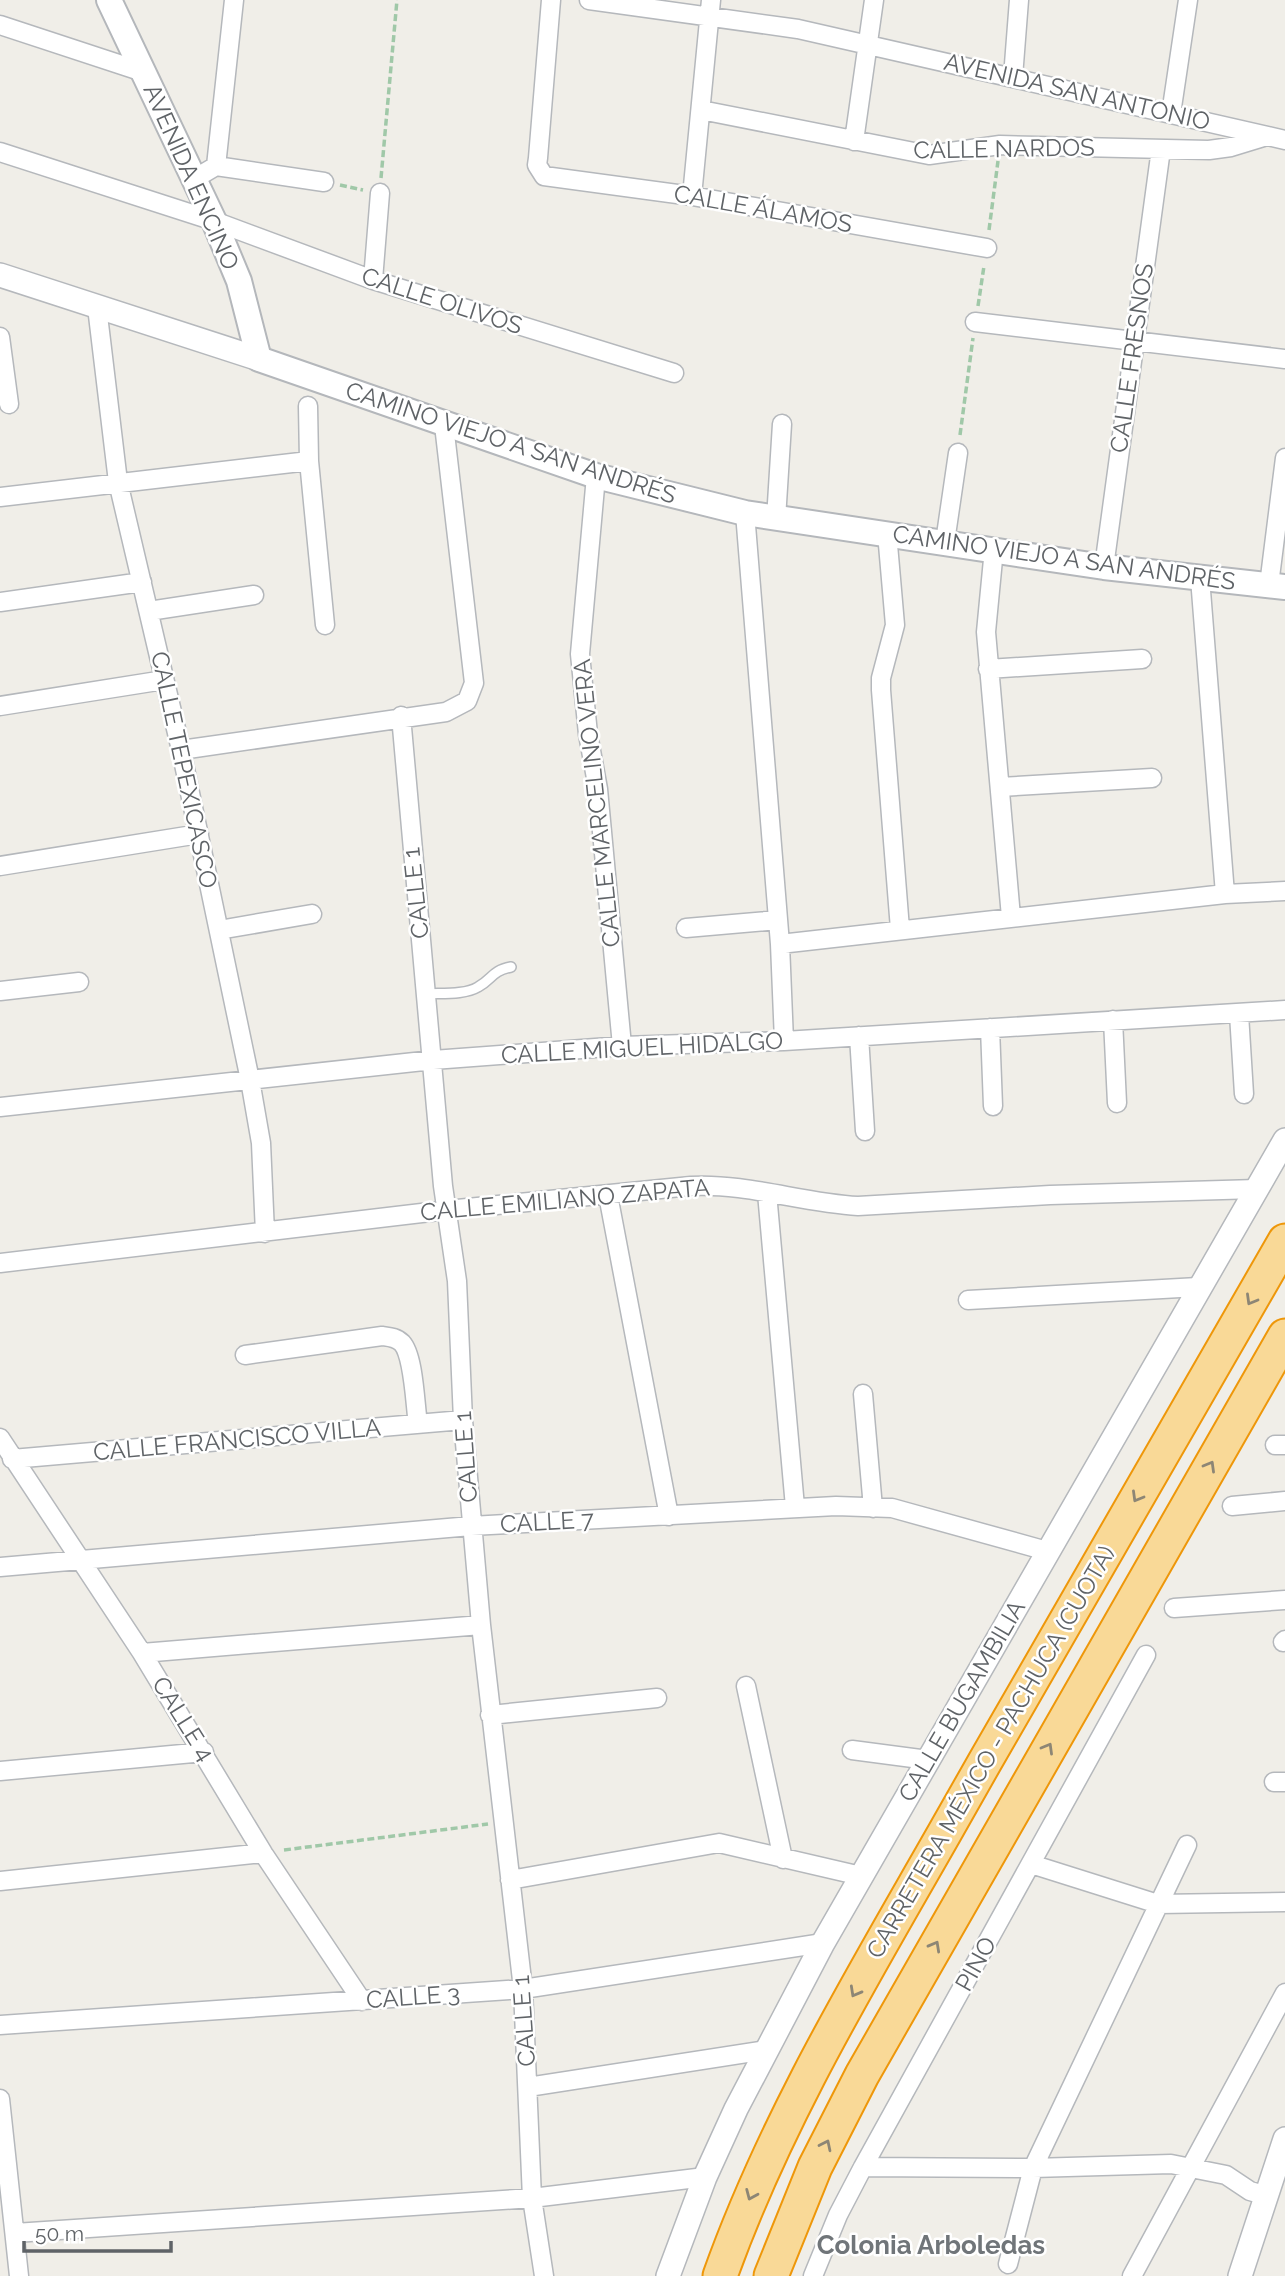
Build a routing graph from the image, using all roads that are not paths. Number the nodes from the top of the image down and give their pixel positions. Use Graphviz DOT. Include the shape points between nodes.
graph roads {
  1 [pos="109,0"];
  2 [pos="234,0"];
  3 [pos="551,0"];
  4 [pos="589,0"];
  5 [pos="874,0"];
  6 [pos="1019,0"];
  7 [pos="1188,0"];
  8 [pos="710,8"];
  9 [pos="0,25"];
  10 [pos="869,44"];
  11 [pos="143,72"];
  12 [pos="1013,77"];
  13 [pos="701,110"];
  14 [pos="1171,114"];
  15 [pos="1267,136"];
  16 [pos="1285,140"];
  17 [pos="854,141"];
  18 [pos="1161,149"];
  19 [pos="0,152"];
  20 [pos="216,166"];
  21 [pos="194,179"];
  22 [pos="324,182"];
  23 [pos="380,193"];
  24 [pos="692,196"];
  25 [pos="214,221"];
  26 [pos="987,248"];
  27 [pos="0,275"];
  28 [pos="373,280"];
  29 [pos="97,307"];
  30 [pos="975,323"];
  31 [pos="0,337"];
  32 [pos="1133,342"];
  33 [pos="259,359"];
  34 [pos="1285,359"];
  35 [pos="674,373"];
  36 [pos="9,404"];
  37 [pos="308,406"];
  38 [pos="782,424"];
  39 [pos="444,425"];
  40 [pos="958,453"];
  41 [pos="1285,458"];
  42 [pos="309,461"];
  43 [pos="596,475"];
  44 [pos="118,482"];
  45 [pos="0,497"];
  46 [pos="745,513"];
  47 [pos="776,519"];
  48 [pos="887,533"];
  49 [pos="945,542"];
  50 [pos="994,549"];
  51 [pos="1104,567"];
  52 [pos="1200,578"];
  53 [pos="142,582"];
  54 [pos="1277,586"];
  55 [pos="254,596"];
  56 [pos="0,602"];
  57 [pos="149,611"];
  58 [pos="326,625"];
  59 [pos="1142,659"];
  60 [pos="988,669"];
  61 [pos="164,680"];
  62 [pos="0,706"];
  63 [pos="401,716"];
  64 [pos="181,750"];
  65 [pos="1152,778"];
  66 [pos="1000,787"];
  67 [pos="199,834"];
  68 [pos="0,866"];
  69 [pos="1285,891"];
  70 [pos="1225,894"];
  71 [pos="312,914"];
  72 [pos="1011,917"];
  73 [pos="778,920"];
  74 [pos="685,928"];
  75 [pos="900,929"];
  76 [pos="219,930"];
  77 [pos="780,944"];
  78 [pos="511,967"];
  79 [pos="79,982"];
  80 [pos="0,991"];
  81 [pos="426,994"];
  82 [pos="1285,1010"];
  83 [pos="1239,1014"];
  84 [pos="1113,1020"];
  85 [pos="990,1028"];
  86 [pos="859,1036"];
  87 [pos="784,1041"];
  88 [pos="621,1046"];
  89 [pos="433,1060"];
  90 [pos="250,1080"];
  91 [pos="1244,1094"];
  92 [pos="1117,1103"];
  93 [pos="993,1106"];
  94 [pos="0,1107"];
  95 [pos="865,1130"];
  96 [pos="1285,1140"];
  97 [pos="1257,1189"];
  98 [pos="767,1193"];
  99 [pos="608,1195"];
  100 [pos="447,1210"];
  101 [pos="265,1233"];
  102 [pos="1285,1241"];
  103 [pos="0,1263"];
  104 [pos="1198,1287"];
  105 [pos="968,1300"];
  106 [pos="1285,1336"];
  107 [pos="245,1354"];
  108 [pos="863,1394"];
  109 [pos="463,1420"];
  110 [pos="418,1424"];
  111 [pos="0,1438"];
  112 [pos="12,1459"];
  113 [pos="1285,1501"];
  114 [pos="1231,1506"];
  115 [pos="795,1507"];
  116 [pos="873,1508"];
  117 [pos="669,1516"];
  118 [pos="471,1526"];
  119 [pos="1047,1551"];
  120 [pos="80,1559"];
  121 [pos="0,1567"];
  122 [pos="1285,1600"];
  123 [pos="1174,1608"];
  124 [pos="481,1625"];
  125 [pos="142,1653"];
  126 [pos="1146,1655"];
  127 [pos="746,1686"];
  128 [pos="657,1698"];
  129 [pos="490,1715"];
  130 [pos="852,1750"];
  131 [pos="204,1752"];
  132 [pos="928,1759"];
  133 [pos="0,1771"];
  134 [pos="1187,1845"];
  135 [pos="263,1853"];
  136 [pos="783,1859"];
  137 [pos="1031,1864"];
  138 [pos="861,1877"];
  139 [pos="510,1880"];
  140 [pos="0,1881"];
  141 [pos="1285,1902"];
  142 [pos="1158,1905"];
  143 [pos="823,1943"];
  144 [pos="523,1989"];
  145 [pos="1285,1993"];
  146 [pos="362,2001"];
  147 [pos="0,2025"];
  148 [pos="766,2050"];
  149 [pos="528,2087"];
  150 [pos="0,2099"];
  151 [pos="1285,2139"];
  152 [pos="863,2166"];
  153 [pos="1191,2167"];
  154 [pos="1033,2168"];
  155 [pos="705,2177"];
  156 [pos="1264,2195"];
  157 [pos="533,2198"];
  158 [pos="15,2234"];
  159 [pos="1008,2264"];
  160 [pos="19,2276"];
  161 [pos="544,2276"];
  162 [pos="668,2276"];
  163 [pos="720,2276"];
  164 [pos="771,2276"];
  165 [pos="813,2276"];
  166 [pos="1132,2276"];
  167 [pos="1240,2276"];
  1 -- 11 [label="main road, AVENIDA ENCINO"];
  2 -- 20 [label="street"];
  3 -- 24 [label="street, CALLE ÁLAMOS" via="537,158 541,172 551,178"];
  4 -- 8 [label="street, AVENIDA SAN ANTONIO"];
  5 -- 10 [label="street"];
  6 -- 12 [label="street"];
  7 -- 14 [label="street"];
  8 -- 10 [label="street, AVENIDA SAN ANTONIO"];
  8 -- 13 [label="street"];
  9 -- 11 [label="street"];
  10 -- 12 [label="street, AVENIDA SAN ANTONIO"];
  10 -- 17 [label="street"];
  11 -- 21 [label="main road, AVENIDA ENCINO"];
  12 -- 14 [label="street, AVENIDA SAN ANTONIO"];
  13 -- 17 [label="street, CALLE NARDOS"];
  13 -- 24 [label="street"];
  14 -- 15 [label="street, AVENIDA SAN ANTONIO"];
  15 -- 16 [label="street, AVENIDA SAN ANTONIO"];
  15 -- 18 [label="street, CALLE NARDOS" via="1231,147"];
  17 -- 18 [label="street, CALLE NARDOS" via="929,155 1000,145"];
  18 -- 32 [label="street, CALLE FRESNOS"];
  19 -- 25 [label="street, CALLE OLIVOS"];
  20 -- 21 [label="street"];
  20 -- 22 [label="street"];
  21 -- 25 [label="main road, AVENIDA ENCINO"];
  23 -- 28 [label="street"];
  24 -- 26 [label="street, CALLE ÁLAMOS"];
  25 -- 28 [label="street, CALLE OLIVOS"];
  25 -- 33 [label="main road, AVENIDA ENCINO" via="239,281"];
  27 -- 29 [label="street, CAMINO VIEJO A SAN ANDRÉS"];
  28 -- 35 [label="street, CALLE OLIVOS"];
  29 -- 33 [label="street, CAMINO VIEJO A SAN ANDRÉS"];
  29 -- 44 [label="street, CALLE TEPEXICASCO"];
  30 -- 32 [label="street"];
  31 -- 36 [label="street"];
  32 -- 34 [label="street"];
  32 -- 51 [label="street, CALLE FRESNOS"];
  33 -- 39 [label="main road, CAMINO VIEJO A SAN ANDRÉS"];
  37 -- 42 [label="street"];
  38 -- 47 [label="street"];
  39 -- 43 [label="main road, CAMINO VIEJO A SAN ANDRÉS"];
  39 -- 63 [label="street" via="474,683 467,701 446,712"];
  40 -- 49 [label="street"];
  41 -- 54 [label="street"];
  42 -- 44 [label="street"];
  42 -- 58 [label="street"];
  43 -- 46 [label="main road, CAMINO VIEJO A SAN ANDRÉS"];
  43 -- 88 [label="street, CALLE MARCELINO VERA" via="580,654 598,789"];
  44 -- 45 [label="street"];
  44 -- 53 [label="street, CALLE TEPEXICASCO"];
  46 -- 47 [label="main road, CAMINO VIEJO A SAN ANDRÉS"];
  46 -- 73 [label="street"];
  47 -- 48 [label="main road, CAMINO VIEJO A SAN ANDRÉS"];
  48 -- 49 [label="main road, CAMINO VIEJO A SAN ANDRÉS"];
  48 -- 75 [label="street" via="895,625 881,691"];
  49 -- 50 [label="main road, CAMINO VIEJO A SAN ANDRÉS"];
  50 -- 51 [label="main road, CAMINO VIEJO A SAN ANDRÉS"];
  50 -- 60 [label="street" via="986,632"];
  51 -- 52 [label="main road, CAMINO VIEJO A SAN ANDRÉS"];
  52 -- 54 [label="main road, CAMINO VIEJO A SAN ANDRÉS"];
  52 -- 70 [label="street"];
  53 -- 56 [label="street"];
  53 -- 57 [label="street, CALLE TEPEXICASCO"];
  55 -- 57 [label="street"];
  57 -- 61 [label="street, CALLE TEPEXICASCO"];
  59 -- 60 [label="street"];
  60 -- 66 [label="street"];
  61 -- 62 [label="street"];
  61 -- 64 [label="street, CALLE TEPEXICASCO"];
  63 -- 64 [label="street"];
  63 -- 81 [label="street, CALLE 1"];
  64 -- 67 [label="street, CALLE TEPEXICASCO"];
  65 -- 66 [label="street"];
  66 -- 72 [label="street"];
  67 -- 68 [label="street"];
  67 -- 76 [label="street, CALLE TEPEXICASCO"];
  69 -- 70 [label="street"];
  70 -- 72 [label="street"];
  71 -- 76 [label="street"];
  72 -- 75 [label="street"];
  73 -- 74 [label="street"];
  73 -- 77 [label="street"];
  75 -- 77 [label="street"];
  76 -- 90 [label="street, CALLE TEPEXICASCO"];
  77 -- 87 [label="street"];
  78 -- 81 [label="lane" via="493,972 470,990"];
  79 -- 80 [label="street"];
  81 -- 89 [label="street, CALLE 1"];
  82 -- 83 [label="street, CALLE MIGUEL HIDALGO"];
  83 -- 84 [label="street, CALLE MIGUEL HIDALGO"];
  83 -- 91 [label="street"];
  84 -- 85 [label="street, CALLE MIGUEL HIDALGO"];
  84 -- 92 [label="street"];
  85 -- 86 [label="street, CALLE MIGUEL HIDALGO"];
  85 -- 93 [label="street"];
  86 -- 87 [label="street, CALLE MIGUEL HIDALGO"];
  86 -- 95 [label="street"];
  87 -- 88 [label="street, CALLE MIGUEL HIDALGO"];
  88 -- 89 [label="street, CALLE MIGUEL HIDALGO"];
  89 -- 90 [label="street, CALLE MIGUEL HIDALGO"];
  89 -- 100 [label="street, CALLE 1"];
  90 -- 94 [label="street, CALLE MIGUEL HIDALGO"];
  90 -- 101 [label="street, CALLE TEPEXICASCO" via="261,1143"];
  96 -- 97 [label="street, CALLE BUGAMBILIA"];
  97 -- 98 [label="street, CALLE EMILIANO ZAPATA" via="858,1206"];
  97 -- 104 [label="street, CALLE BUGAMBILIA"];
  98 -- 99 [label="street, CALLE EMILIANO ZAPATA" via="719,1185"];
  98 -- 115 [label="street"];
  99 -- 100 [label="street, CALLE EMILIANO ZAPATA"];
  99 -- 117 [label="street"];
  100 -- 101 [label="street, CALLE EMILIANO ZAPATA"];
  100 -- 109 [label="street, CALLE 1" via="457,1281"];
  101 -- 103 [label="street, CALLE EMILIANO ZAPATA"];
  102 -- 163 [label="highway, CARRETERA MÉXICO - PACHUCA (CUOTA), one-way" via="825,2046 770,2151"];
  104 -- 105 [label="street"];
  104 -- 119 [label="street, CALLE BUGAMBILIA"];
  164 -- 106 [label="highway, CARRETERA MÉXICO - PACHUCA (CUOTA), one-way" via="815,2167 862,2075"];
  107 -- 110 [label="street" via="382,1336 400,1340 408,1353"];
  108 -- 116 [label="street"];
  109 -- 110 [label="street, CALLE FRANCISCO VILLA"];
  109 -- 118 [label="street, CALLE 1"];
  110 -- 112 [label="street, CALLE FRANCISCO VILLA"];
  111 -- 112 [label="street, CALLE 4"];
  112 -- 120 [label="street, CALLE 4"];
  113 -- 114 [label="street"];
  115 -- 116 [label="street, CALLE 7"];
  115 -- 117 [label="street, CALLE 7"];
  116 -- 119 [label="street, CALLE 7" via="922,1515"];
  117 -- 118 [label="street, CALLE 7"];
  118 -- 120 [label="street, CALLE 7"];
  118 -- 124 [label="street, CALLE 1"];
  119 -- 132 [label="street, CALLE BUGAMBILIA"];
  120 -- 121 [label="street, CALLE 7"];
  120 -- 125 [label="street, CALLE 4"];
  122 -- 123 [label="street"];
  124 -- 125 [label="street"];
  124 -- 129 [label="street, CALLE 1"];
  125 -- 131 [label="street, CALLE 4"];
  126 -- 137 [label="street, PINO"];
  127 -- 136 [label="street"];
  128 -- 129 [label="street"];
  129 -- 139 [label="street, CALLE 1"];
  130 -- 132 [label="street"];
  131 -- 133 [label="street"];
  131 -- 135 [label="street, CALLE 4"];
  132 -- 138 [label="street, CALLE BUGAMBILIA"];
  134 -- 142 [label="street"];
  135 -- 140 [label="street"];
  135 -- 146 [label="street, CALLE 4"];
  136 -- 138 [label="street"];
  136 -- 139 [label="street" via="719,1843"];
  137 -- 142 [label="street"];
  137 -- 152 [label="street, PINO"];
  138 -- 143 [label="street, CALLE BUGAMBILIA"];
  139 -- 144 [label="street, CALLE 1"];
  141 -- 142 [label="street"];
  142 -- 154 [label="street"];
  143 -- 144 [label="street, CALLE 3"];
  143 -- 148 [label="street, CALLE BUGAMBILIA"];
  144 -- 146 [label="street, CALLE 3"];
  144 -- 149 [label="street, CALLE 1"];
  145 -- 153 [label="street"];
  146 -- 147 [label="street, CALLE 3"];
  148 -- 149 [label="street"];
  148 -- 155 [label="street, CALLE BUGAMBILIA"];
  149 -- 157 [label="street, CALLE 1"];
  150 -- 158 [label="street"];
  151 -- 156 [label="street"];
  152 -- 154 [label="street"];
  152 -- 165 [label="street, PINO"];
  153 -- 154 [label="street"];
  153 -- 156 [label="street" via="1226,2175"];
  153 -- 166 [label="street"];
  154 -- 159 [label="street"];
  155 -- 157 [label="street"];
  155 -- 162 [label="street, CALLE BUGAMBILIA"];
  156 -- 167 [label="street"];
  157 -- 158 [label="street"];
  157 -- 161 [label="street, CALLE 1"];
  158 -- 160 [label="street"];
}
